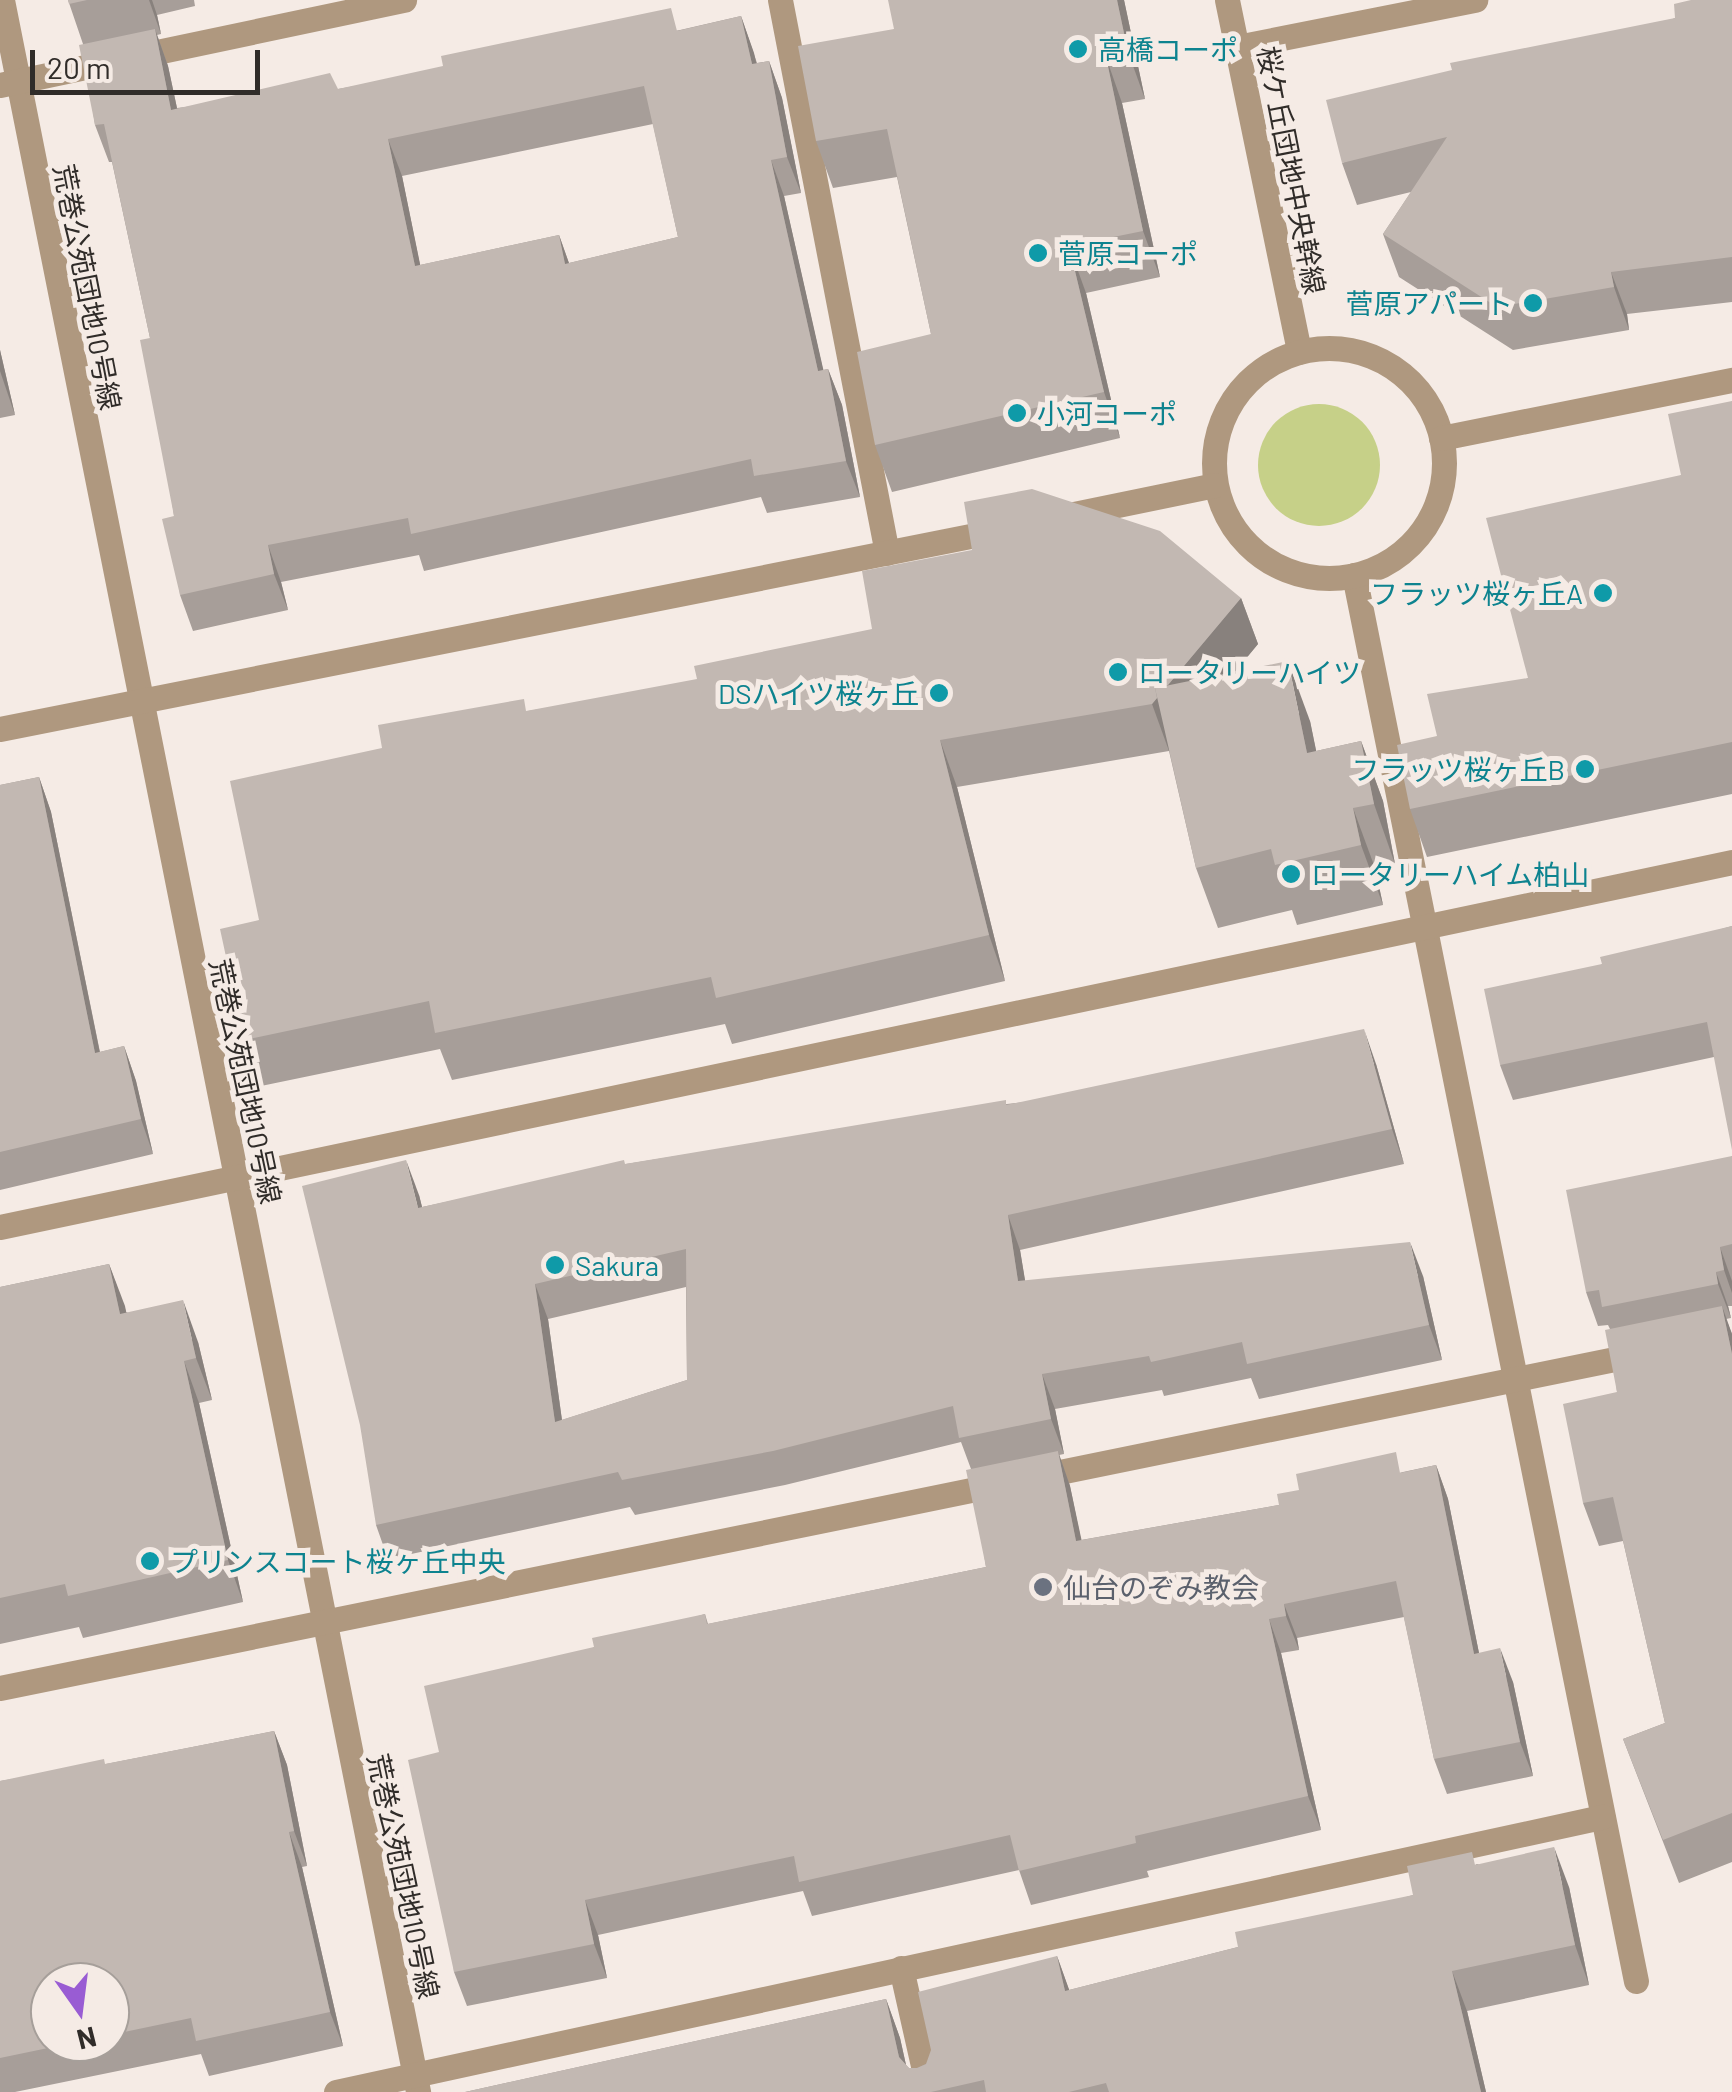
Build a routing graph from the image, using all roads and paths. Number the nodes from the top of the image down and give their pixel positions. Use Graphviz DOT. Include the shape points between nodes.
graph roads {
  1 [pos="2,0"];
  2 [pos="404,0"];
  3 [pos="780,0"];
  4 [pos="1227,0"];
  5 [pos="1475,0"];
  6 [pos="1237,47"];
  7 [pos="9,84"];
  8 [pos="1299,352"];
  9 [pos="1732,380"];
  10 [pos="1441,438"];
  11 [pos="1215,485"];
  12 [pos="887,553"];
  13 [pos="1354,575"];
  14 [pos="138,702"];
  15 [pos="0,729"];
  16 [pos="1732,862"];
  17 [pos="1423,924"];
  18 [pos="234,1176"];
  19 [pos="0,1226"];
  20 [pos="1678,1346"];
  21 [pos="1515,1380"];
  22 [pos="322,1621"];
  23 [pos="0,1688"];
  24 [pos="1602,1817"];
  25 [pos="902,1968"];
  26 [pos="1636,1981"];
  27 [pos="416,2083"];
  28 [pos="336,2092"];
  29 [pos="929,2092"];
  1 -- 7 [label="street, 荒巻公苑団地10号線"];
  2 -- 7 [label="street"];
  3 -- 12 [label="street"];
  4 -- 6 [label="street, 桜ケ丘団地中央幹線"];
  5 -- 6 [label="street"];
  6 -- 8 [label="street, 桜ケ丘団地中央幹線"];
  7 -- 14 [label="street, 荒巻公苑団地10号線"];
  8 -- 10 [label="street" via="1336,348 1372,356 1404,376 1428,404"];
  8 -- 11 [label="street" via="1267,365 1241,388 1214,450"];
  9 -- 10 [label="street"];
  10 -- 13 [label="street" via="1444,474 1435,509 1416,539 1387,563"];
  11 -- 12 [label="street"];
  11 -- 13 [label="street" via="1239,534 1280,568 1317,578"];
  12 -- 14 [label="street"];
  13 -- 17 [label="street"];
  14 -- 15 [label="street"];
  14 -- 18 [label="street, 荒巻公苑団地10号線"];
  16 -- 17 [label="street"];
  17 -- 18 [label="street"];
  17 -- 21 [label="street"];
  18 -- 19 [label="street"];
  18 -- 22 [label="street, 荒巻公苑団地10号線"];
  20 -- 21 [label="street"];
  21 -- 22 [label="street"];
  21 -- 24 [label="street"];
  22 -- 23 [label="street"];
  22 -- 27 [label="street, 荒巻公苑団地10号線"];
  24 -- 25 [label="street"];
  24 -- 26 [label="street"];
  25 -- 27 [label="street"];
  25 -- 29 [label="street"];
  27 -- 28 [label="street"];
}
